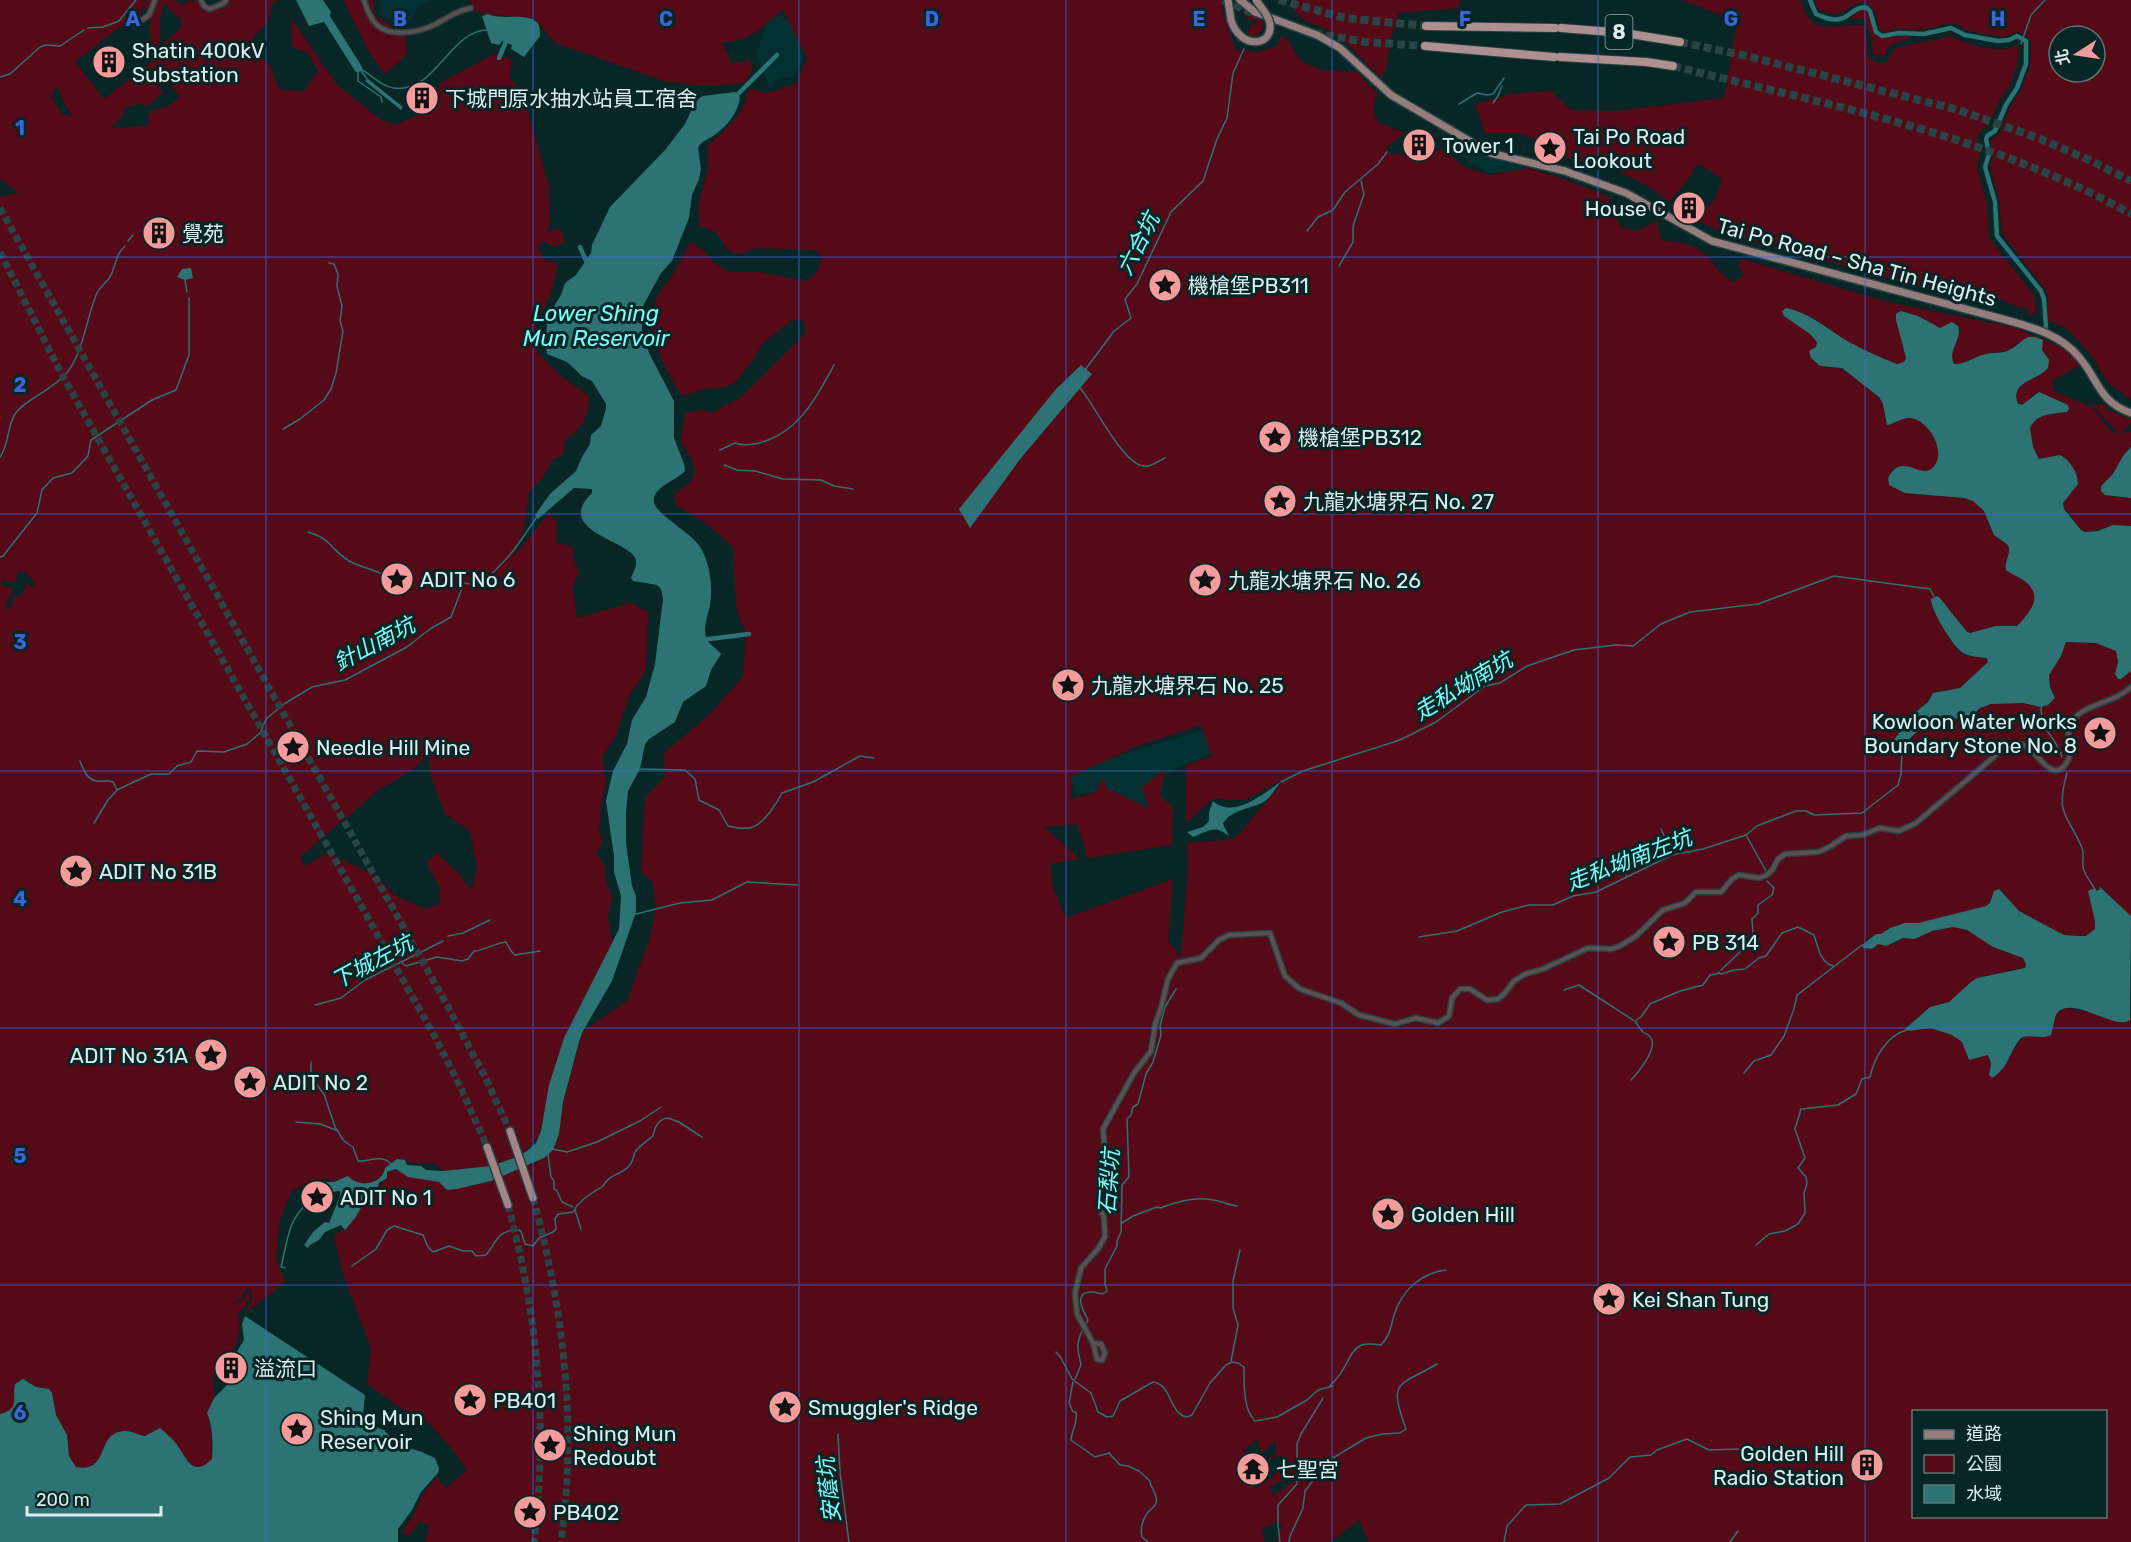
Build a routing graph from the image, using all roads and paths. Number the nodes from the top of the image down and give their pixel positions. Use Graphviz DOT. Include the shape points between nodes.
graph roads {
  1 [pos="155,0"];
  2 [pos="201,0"];
  3 [pos="226,0"];
  4 [pos="364,0"];
  5 [pos="1228,0"];
  6 [pos="1240,0"];
  7 [pos="1256,0"];
  8 [pos="471,8"];
  9 [pos="135,25"];
  10 [pos="1426,26"];
  11 [pos="1680,42"];
  12 [pos="1425,46"];
  13 [pos="1673,66"];
  14 [pos="2131,414"];
  15 [pos="2131,687"];
  16 [pos="510,1131"];
  17 [pos="487,1147"];
  18 [pos="533,1198"];
  19 [pos="508,1205"];
  20 [pos="1093,1343"];
  1 -- 9 [label="street" via="148,15"];
  2 -- 3 [label="street" via="210,9"];
  4 -- 8 [label="street" via="378,26 390,31 412,32"];
  5 -- 7 [label="main road, bridge" via="1235,31 1253,42 1263,39 1270,30 1270,22"];
  6 -- 14 [label="main road, Tai Po Road – Sha Tin Heights" via="1255,12 1331,42 1391,96 1490,153 1565,171 1626,193 1712,241 2049,334 2078,356 2107,399"];
  10 -- 11 [label="highway, 8" via="1558,28"];
  12 -- 13 [label="highway, 8"];
  15 -- 20 [label="street" via="2077,715 2070,727 2069,758 2060,768 2048,768 2026,746 2010,744 1909,827 1844,837 1818,852 1785,854 1767,875 1739,875 1721,892 1696,892 1685,903 1663,910 1620,946 1588,948 1525,974 1496,1000 1460,989 1452,996 1449,1016 1440,1023 1416,1018 1396,1024 1365,1017 1341,1003 1300,989 1285,976 1270,933 1229,935 1201,958 1177,963 1168,979 1151,1051 1103,1129 1107,1176 1100,1207 1104,1237 1081,1268 1075,1293 1078,1318"];
  16 -- 18 [label="highway"];
  17 -- 19 [label="highway"];
  20 -- 20 [label="street" via="1104,1348 1102,1360 1097,1359"];
}
